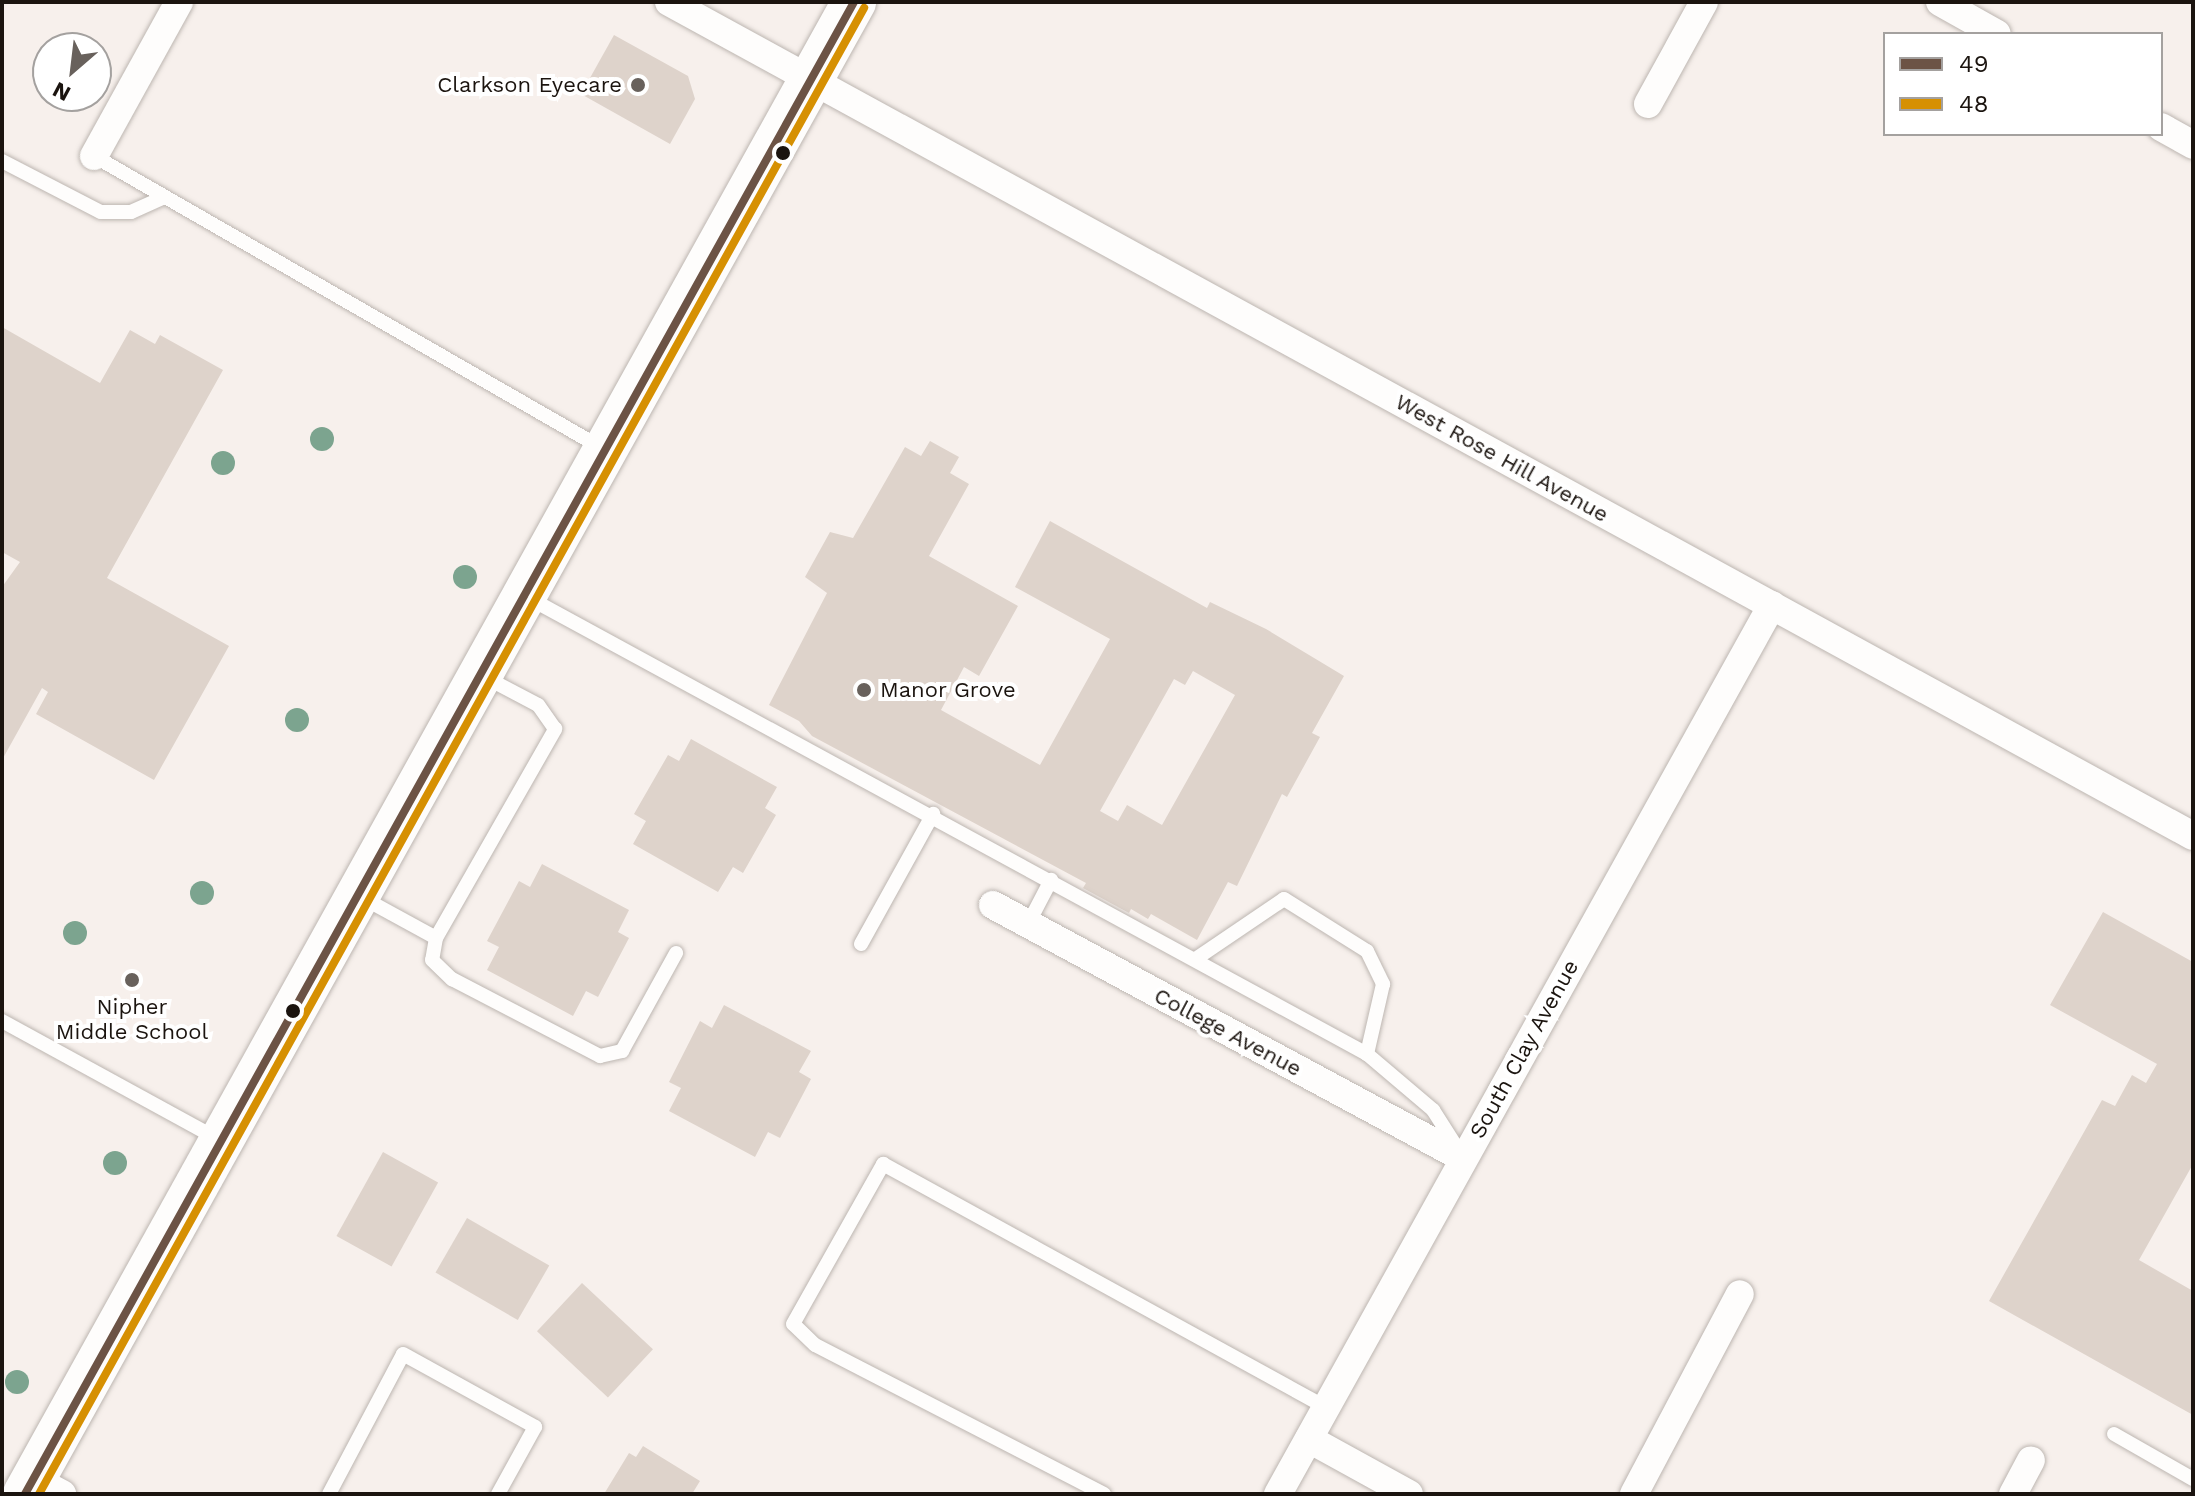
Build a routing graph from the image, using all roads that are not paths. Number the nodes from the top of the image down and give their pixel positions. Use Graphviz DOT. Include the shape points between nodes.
graph roads {
  1 [pos="179,2"];
  2 [pos="669,2"];
  3 [pos="854,2"];
  4 [pos="1704,2"];
  5 [pos="1940,2"];
  6 [pos="1993,32"];
  7 [pos="812,79"];
  8 [pos="1648,104"];
  9 [pos="2163,128"];
  10 [pos="2193,145"];
  11 [pos="94,156"];
  12 [pos="2,161"];
  13 [pos="165,197"];
  14 [pos="605,449"];
  15 [pos="523,595"];
  16 [pos="1772,605"];
  17 [pos="480,674"];
  18 [pos="933,814"];
  19 [pos="2193,836"];
  20 [pos="1051,880"];
  21 [pos="355,894"];
  22 [pos="993,905"];
  23 [pos="1028,924"];
  24 [pos="436,938"];
  25 [pos="861,944"];
  26 [pos="676,953"];
  27 [pos="1197,958"];
  28 [pos="2,1021"];
  29 [pos="1367,1054"];
  30 [pos="221,1141"];
  31 [pos="1463,1158"];
  32 [pos="1740,1294"];
  33 [pos="1327,1408"];
  34 [pos="2114,1434"];
  35 [pos="1309,1439"];
  36 [pos="2031,1460"];
  37 [pos="2193,1479"];
  38 [pos="40,1489"];
  39 [pos="329,1494"];
  40 [pos="498,1494"];
  41 [pos="1104,1494"];
  42 [pos="1278,1494"];
  43 [pos="1409,1494"];
  44 [pos="1634,1494"];
  45 [pos="2013,1494"];
  1 -- 11 [label="street"];
  2 -- 7 [label="street, West Rose Hill Avenue"];
  3 -- 7 [label="main road"];
  4 -- 8 [label="street"];
  5 -- 6 [label="street"];
  7 -- 14 [label="main road"];
  7 -- 16 [label="street, West Rose Hill Avenue"];
  9 -- 10 [label="street"];
  11 -- 13 [label="lane"];
  12 -- 13 [label="lane" via="101,212 131,212"];
  13 -- 14 [label="lane"];
  14 -- 15 [label="main road"];
  15 -- 17 [label="main road"];
  15 -- 18 [label="lane" via="627,656"];
  16 -- 19 [label="street, West Rose Hill Avenue"];
  16 -- 31 [label="street, South Clay Avenue"];
  17 -- 21 [label="main road"];
  17 -- 24 [label="lane" via="538,705 555,729"];
  18 -- 20 [label="lane"];
  18 -- 25 [label="lane"];
  20 -- 23 [label="lane"];
  20 -- 27 [label="lane"];
  21 -- 24 [label="lane"];
  21 -- 30 [label="main road"];
  22 -- 23 [label="street, College Avenue"];
  23 -- 31 [label="street, College Avenue"];
  24 -- 26 [label="lane" via="432,960 452,979 600,1056 622,1051"];
  27 -- 29 [label="lane"];
  27 -- 29 [label="lane" via="1284,899 1367,951 1383,984"];
  28 -- 30 [label="lane"];
  29 -- 31 [label="lane" via="1433,1110"];
  30 -- 38 [label="main road"];
  31 -- 33 [label="street, South Clay Avenue"];
  32 -- 44 [label="street"];
  33 -- 35 [label="street, South Clay Avenue"];
  33 -- 41 [label="lane" via="883,1164 793,1324 815,1345"];
  34 -- 37 [label="lane"];
  35 -- 42 [label="street, South Clay Avenue"];
  35 -- 43 [label="street"];
  36 -- 45 [label="street"];
  39 -- 40 [label="lane" via="403,1354 535,1427"];
}
